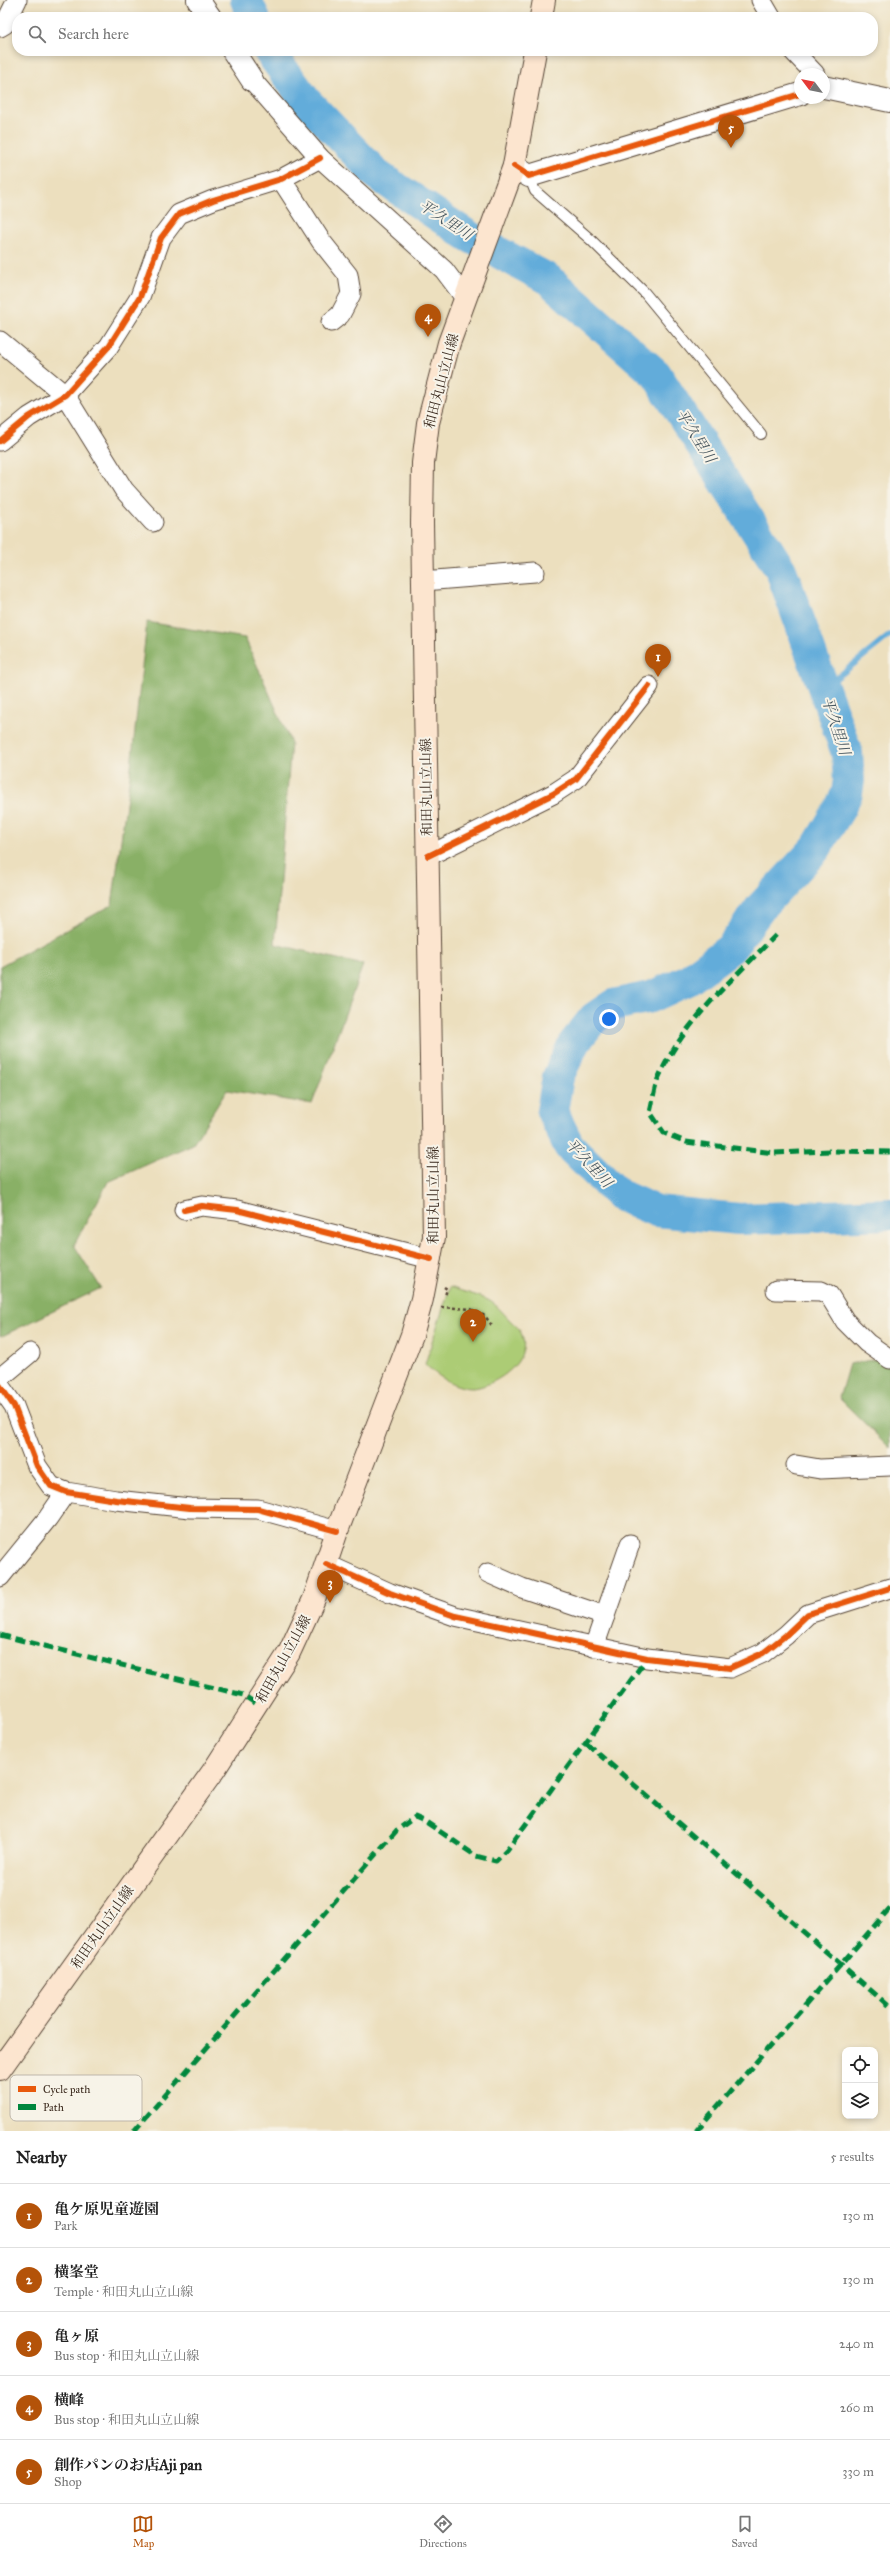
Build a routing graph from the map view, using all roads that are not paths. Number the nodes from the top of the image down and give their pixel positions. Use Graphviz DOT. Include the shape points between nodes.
graph roads {
  1 [pos="17,0"];
  2 [pos="198,0"];
  3 [pos="544,0"];
  4 [pos="761,0"];
  5 [pos="206,12"];
  6 [pos="542,12"];
  7 [pos="768,12"];
  8 [pos="0,27"];
  9 [pos="236,56"];
  10 [pos="534,56"];
  11 [pos="798,56"];
  12 [pos="808,68"];
  13 [pos="252,80"];
  14 [pos="830,85"];
  15 [pos="794,96"];
  16 [pos="890,100"];
  17 [pos="320,158"];
  18 [pos="518,173"];
  19 [pos="281,179"];
  20 [pos="468,290"];
  21 [pos="331,322"];
  22 [pos="0,341"];
  23 [pos="65,395"];
  24 [pos="761,434"];
  25 [pos="0,441"];
  26 [pos="154,522"];
  27 [pos="535,572"];
  28 [pos="423,581"];
  29 [pos="650,686"];
  30 [pos="428,856"];
  31 [pos="184,1210"];
  32 [pos="429,1269"];
  33 [pos="776,1290"];
  34 [pos="30,1353"];
  35 [pos="890,1359"];
  36 [pos="0,1378"];
  37 [pos="0,1386"];
  38 [pos="796,1465"];
  39 [pos="890,1466"];
  40 [pos="66,1492"];
  41 [pos="337,1531"];
  42 [pos="630,1544"];
  43 [pos="326,1564"];
  44 [pos="488,1573"];
  45 [pos="1,1574"];
  46 [pos="890,1588"];
  47 [pos="605,1616"];
  48 [pos="594,1647"];
  49 [pos="0,2068"];
  1 -- 8 [label="street"];
  2 -- 5 [label="street"];
  3 -- 6 [label="main road"];
  4 -- 7 [label="street"];
  9 -- 13 [label="street"];
  10 -- 18 [label="main road, 和田丸山立山線"];
  11 -- 12 [label="street"];
  13 -- 17 [label="street"];
  14 -- 16 [label="street"];
  15 -- 18 [label="street"];
  17 -- 19 [label="street"];
  17 -- 20 [label="street"];
  18 -- 20 [label="main road, 和田丸山立山線"];
  18 -- 24 [label="lane" via="644,292"];
  19 -- 21 [label="street" via="321,241 348,275 351,294 340,315"];
  19 -- 23 [label="street" via="213,200 179,214 161,238 140,297 109,346"];
  20 -- 28 [label="main road, 和田丸山立山線" via="449,343 428,423 424,462"];
  22 -- 23 [label="street"];
  23 -- 25 [label="street" via="29,417"];
  23 -- 26 [label="street" via="124,490"];
  27 -- 28 [label="street"];
  28 -- 30 [label="main road, 和田丸山立山線"];
  29 -- 30 [label="street" via="576,779 553,794"];
  30 -- 32 [label="main road, 和田丸山立山線" via="434,1200"];
  31 -- 32 [label="street" via="202,1206 237,1210"];
  32 -- 41 [label="main road, 和田丸山立山線" via="412,1335"];
  33 -- 35 [label="street" via="821,1291 829,1295 845,1321 867,1343"];
  34 -- 36 [label="street"];
  37 -- 40 [label="street" via="14,1406 37,1466 51,1486"];
  38 -- 39 [label="street" via="820,1469"];
  40 -- 41 [label="street" via="190,1508 258,1508"];
  40 -- 45 [label="street" via="48,1518"];
  41 -- 43 [label="main road, 和田丸山立山線"];
  42 -- 47 [label="street"];
  43 -- 48 [label="street" via="390,1593 455,1616"];
  43 -- 49 [label="main road, 和田丸山立山線" via="307,1618 258,1705"];
  44 -- 47 [label="street" via="522,1588"];
  46 -- 48 [label="street" via="808,1614 762,1653 730,1668 694,1665"];
  47 -- 48 [label="street"];
}
